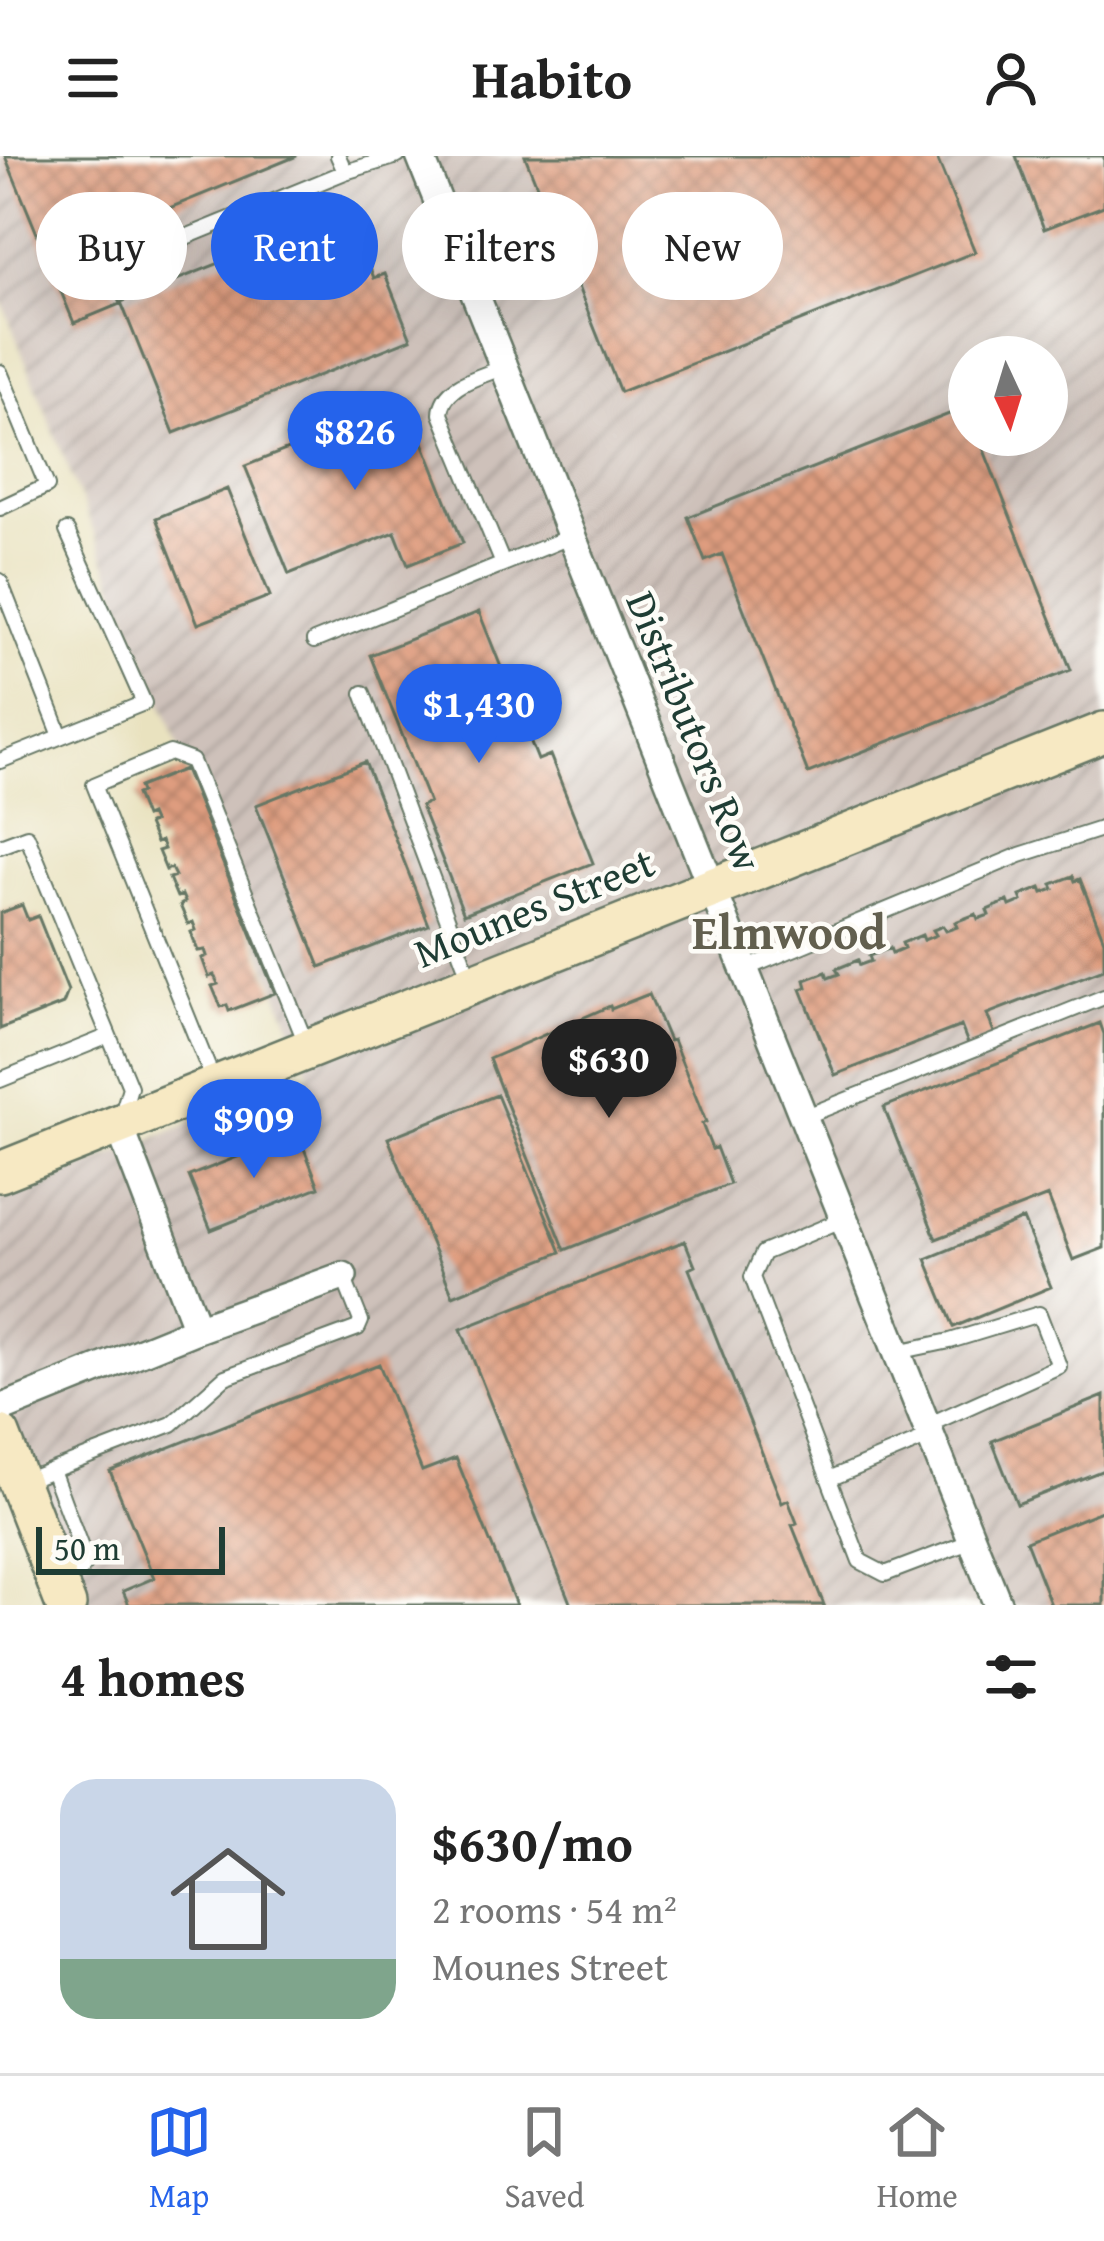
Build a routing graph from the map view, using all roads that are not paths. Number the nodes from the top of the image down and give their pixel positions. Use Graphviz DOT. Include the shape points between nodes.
graph roads {
  1 [pos="338,156"];
  2 [pos="398,156"];
  3 [pos="420,156"];
  4 [pos="345,172"];
  5 [pos="187,237"];
  6 [pos="504,367"];
  7 [pos="0,373"];
  8 [pos="0,508"];
  9 [pos="67,530"];
  10 [pos="572,536"];
  11 [pos="503,564"];
  12 [pos="0,581"];
  13 [pos="314,641"];
  14 [pos="363,693"];
  15 [pos="61,736"];
  16 [pos="1101,741"];
  17 [pos="0,760"];
  18 [pos="1104,828"];
  19 [pos="0,847"];
  20 [pos="713,887"];
  21 [pos="745,969"];
  22 [pos="472,984"];
  23 [pos="1104,997"];
  24 [pos="109,1036"];
  25 [pos="308,1049"];
  26 [pos="0,1081"];
  27 [pos="215,1087"];
  28 [pos="804,1117"];
  29 [pos="119,1125"];
  30 [pos="0,1172"];
  31 [pos="844,1219"];
  32 [pos="343,1276"];
  33 [pos="197,1329"];
  34 [pos="897,1352"];
  35 [pos="0,1409"];
  36 [pos="929,1431"];
  37 [pos="0,1436"];
  38 [pos="35,1476"];
  39 [pos="829,1479"];
  40 [pos="972,1540"];
  41 [pos="61,1592"];
  42 [pos="998,1605"];
  1 -- 4 [label="lane"];
  2 -- 4 [label="lane"];
  3 -- 6 [label="street, Distributors Row"];
  4 -- 5 [label="lane"];
  6 -- 10 [label="street, Distributors Row"];
  6 -- 11 [label="lane" via="441,401"];
  7 -- 8 [label="lane" via="46,486"];
  9 -- 15 [label="lane" via="144,703"];
  10 -- 11 [label="lane"];
  10 -- 20 [label="street, Distributors Row"];
  11 -- 13 [label="lane"];
  12 -- 15 [label="lane"];
  14 -- 22 [label="lane"];
  15 -- 17 [label="lane"];
  16 -- 20 [label="main road, Mounes Street"];
  18 -- 21 [label="lane"];
  19 -- 24 [label="lane" via="27,836"];
  20 -- 21 [label="street, Distributors Row"];
  20 -- 22 [label="main road, Mounes Street"];
  21 -- 28 [label="street, Distributors Row"];
  22 -- 25 [label="main road, Mounes Street"];
  23 -- 28 [label="lane"];
  24 -- 26 [label="lane"];
  24 -- 29 [label="lane" via="130,1088"];
  25 -- 27 [label="main road, Mounes Street"];
  25 -- 27 [label="lane" via="192,761 170,753 94,785"];
  27 -- 29 [label="main road, Mounes Street"];
  28 -- 31 [label="street, Distributors Row"];
  29 -- 30 [label="main road, Mounes Street"];
  29 -- 33 [label="street"];
  31 -- 34 [label="street, Distributors Row"];
  31 -- 39 [label="lane" via="763,1253 752,1277"];
  32 -- 33 [label="street"];
  32 -- 38 [label="lane" via="358,1328 225,1377 172,1424"];
  33 -- 35 [label="street"];
  34 -- 36 [label="street, Distributors Row"];
  34 -- 36 [label="lane" via="1039,1313 1059,1366"];
  36 -- 39 [label="lane"];
  36 -- 40 [label="street, Distributors Row"];
  37 -- 38 [label="main road"];
  38 -- 41 [label="main road"];
  39 -- 40 [label="lane" via="860,1561 885,1574"];
  40 -- 42 [label="street, Distributors Row"];
}
